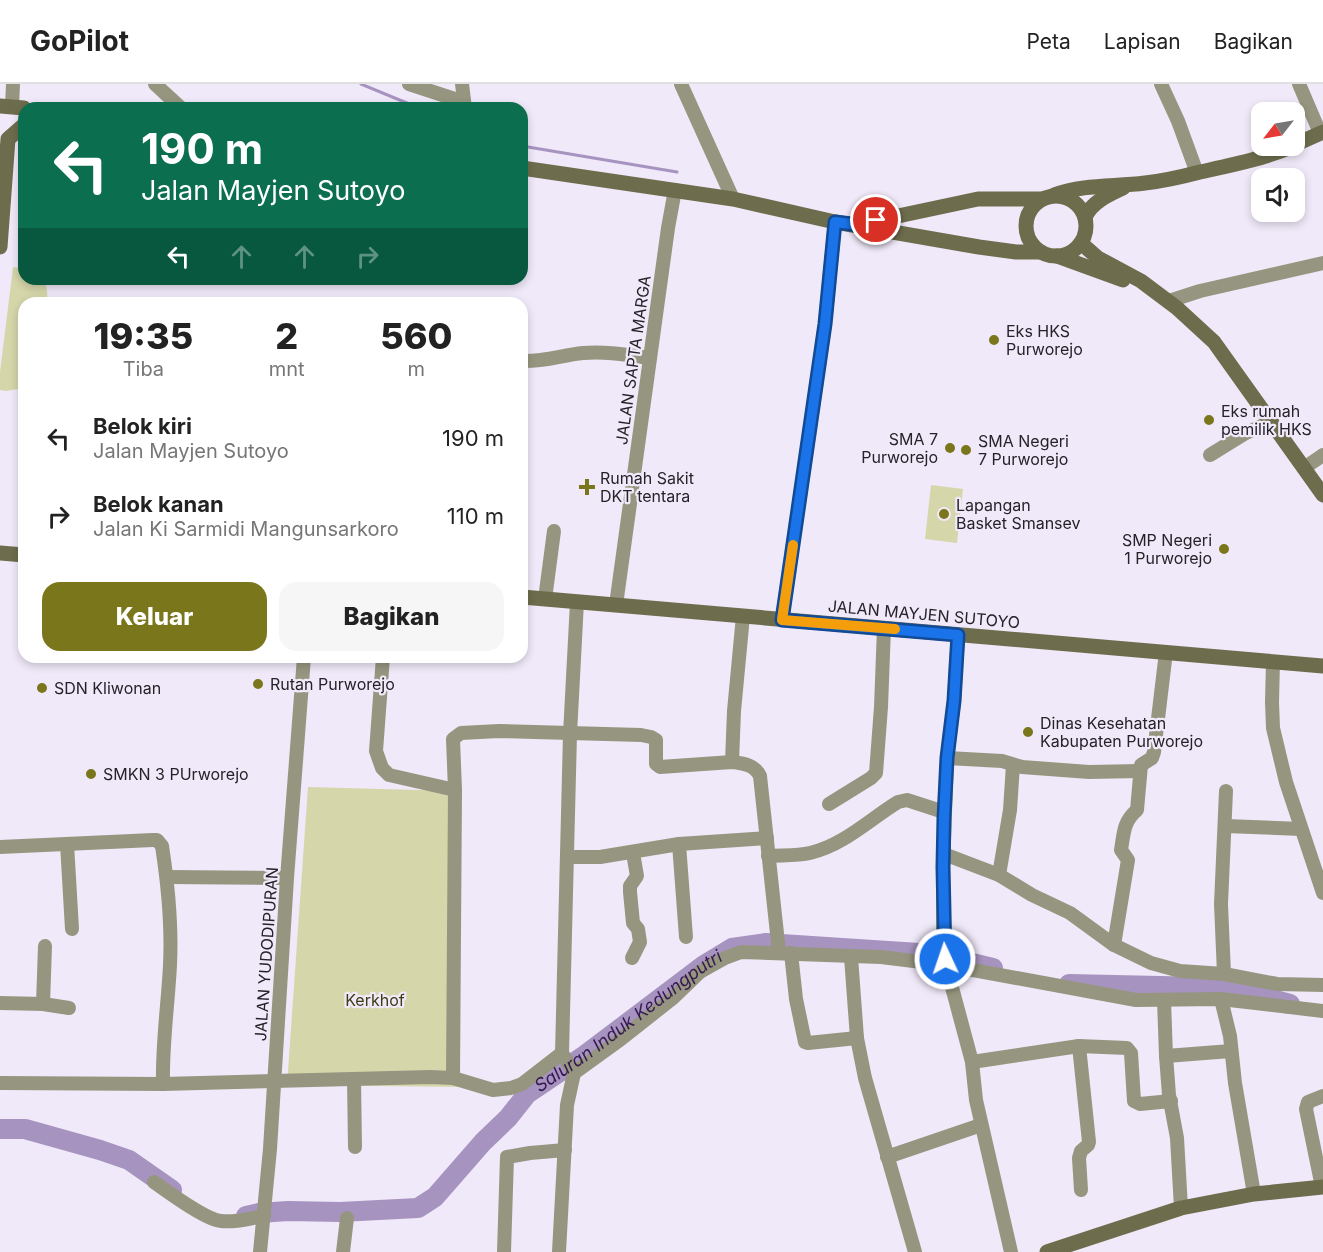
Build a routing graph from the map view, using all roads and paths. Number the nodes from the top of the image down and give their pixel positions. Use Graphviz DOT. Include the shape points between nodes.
graph roads {
  1 [pos="13,84"];
  2 [pos="155,84"];
  3 [pos="409,84"];
  4 [pos="462,84"];
  5 [pos="681,84"];
  6 [pos="1161,84"];
  7 [pos="1299,84"];
  8 [pos="174,102"];
  9 [pos="457,102"];
  10 [pos="465,102"];
  11 [pos="12,107"];
  12 [pos="18,128"];
  13 [pos="1322,133"];
  14 [pos="4,135"];
  15 [pos="1305,140"];
  16 [pos="1264,156"];
  17 [pos="528,169"];
  18 [pos="1197,173"];
  19 [pos="1131,185"];
  20 [pos="675,190"];
  21 [pos="1047,197"];
  22 [pos="733,199"];
  23 [pos="1085,217"];
  24 [pos="835,222"];
  25 [pos="859,225"];
  26 [pos="1081,243"];
  27 [pos="0,247"];
  28 [pos="1041,252"];
  29 [pos="1057,256"];
  30 [pos="1323,263"];
  31 [pos="1154,291"];
  32 [pos="1169,301"];
  33 [pos="650,358"];
  34 [pos="528,361"];
  35 [pos="1272,421"];
  36 [pos="1210,455"];
  37 [pos="1323,455"];
  38 [pos="1304,468"];
  39 [pos="1323,495"];
  40 [pos="554,531"];
  41 [pos="0,553"];
  42 [pos="18,554"];
  43 [pos="528,598"];
  44 [pos="545,599"];
  45 [pos="577,602"];
  46 [pos="616,605"];
  47 [pos="743,616"];
  48 [pos="782,620"];
  49 [pos="884,628"];
  50 [pos="958,635"];
  51 [pos="1166,652"];
  52 [pos="1273,662"];
  53 [pos="304,663"];
  54 [pos="383,663"];
  55 [pos="1323,666"];
  56 [pos="570,734"];
  57 [pos="947,758"];
  58 [pos="732,762"];
  59 [pos="1014,765"];
  60 [pos="1140,771"];
  61 [pos="454,790"];
  62 [pos="1226,791"];
  63 [pos="829,804"];
  64 [pos="944,812"];
  65 [pos="1226,826"];
  66 [pos="1301,830"];
  67 [pos="767,838"];
  68 [pos="67,844"];
  69 [pos="679,844"];
  70 [pos="0,847"];
  71 [pos="633,853"];
  72 [pos="944,854"];
  73 [pos="568,856"];
  74 [pos="768,856"];
  75 [pos="999,876"];
  76 [pos="167,877"];
  77 [pos="287,878"];
  78 [pos="1323,892"];
  79 [pos="72,929"];
  80 [pos="686,938"];
  81 [pos="1114,945"];
  82 [pos="45,946"];
  83 [pos="781,948"];
  84 [pos="851,957"];
  85 [pos="632,958"];
  86 [pos="945,962"];
  87 [pos="1224,974"];
  88 [pos="1323,985"];
  89 [pos="1221,999"];
  90 [pos="1164,1000"];
  91 [pos="0,1003"];
  92 [pos="43,1004"];
  93 [pos="69,1008"];
  94 [pos="1323,1011"];
  95 [pos="857,1038"];
  96 [pos="1079,1046"];
  97 [pos="1231,1051"];
  98 [pos="1166,1056"];
  99 [pos="972,1062"];
  100 [pos="569,1064"];
  101 [pos="354,1078"];
  102 [pos="453,1078"];
  103 [pos="274,1081"];
  104 [pos="0,1083"];
  105 [pos="164,1084"];
  106 [pos="1323,1096"];
  107 [pos="1170,1101"];
  108 [pos="981,1125"];
  109 [pos="355,1147"];
  110 [pos="565,1150"];
  111 [pos="887,1157"];
  112 [pos="154,1182"];
  113 [pos="1322,1187"];
  114 [pos="1081,1190"];
  115 [pos="1254,1194"];
  116 [pos="1181,1208"];
  117 [pos="264,1215"];
  118 [pos="347,1218"];
  119 [pos="260,1252"];
  120 [pos="344,1252"];
  121 [pos="504,1252"];
  122 [pos="559,1252"];
  123 [pos="915,1252"];
  124 [pos="1011,1252"];
  125 [pos="1047,1252"];
  1 -- 11 [label="street"];
  2 -- 8 [label="street"];
  3 -- 9 [label="street"];
  4 -- 10 [label="street"];
  5 -- 22 [label="street"];
  6 -- 18 [label="street"];
  7 -- 13 [label="street"];
  12 -- 14 [label="main road"];
  13 -- 15 [label="main road"];
  14 -- 27 [label="main road"];
  16 -- 18 [label="main road"];
  17 -- 20 [label="main road"];
  18 -- 19 [label="main road"];
  19 -- 21 [label="main road" via="1089,186"];
  19 -- 23 [label="main road" via="1094,204"];
  20 -- 22 [label="main road"];
  20 -- 33 [label="street, JALAN SAPTA MARGA"];
  21 -- 23 [label="main road" via="1064,196"];
  21 -- 25 [label="main road" via="978,199"];
  21 -- 28 [label="main road" via="1033,206 1026,225 1033,245"];
  22 -- 24 [label="main road"];
  23 -- 26 [label="main road"];
  24 -- 25 [label="main road"];
  24 -- 48 [label="street" via="825,324"];
  25 -- 28 [label="main road" via="1002,250"];
  26 -- 29 [label="main road"];
  26 -- 31 [label="main road" via="1098,258"];
  28 -- 29 [label="main road"];
  29 -- 31 [label="main road"];
  30 -- 32 [label="street"];
  31 -- 32 [label="main road"];
  32 -- 35 [label="main road" via="1214,342"];
  33 -- 34 [label="street" via="605,352"];
  33 -- 46 [label="street, JALAN SAPTA MARGA"];
  35 -- 36 [label="street"];
  35 -- 38 [label="main road"];
  37 -- 38 [label="street"];
  38 -- 39 [label="main road"];
  40 -- 44 [label="street"];
  41 -- 42 [label="main road"];
  43 -- 44 [label="main road, JALAN MAYJEN SUTOYO"];
  44 -- 45 [label="main road, JALAN MAYJEN SUTOYO"];
  45 -- 46 [label="main road, JALAN MAYJEN SUTOYO"];
  45 -- 56 [label="street"];
  46 -- 47 [label="main road, JALAN MAYJEN SUTOYO"];
  47 -- 48 [label="main road, JALAN MAYJEN SUTOYO"];
  47 -- 58 [label="street"];
  48 -- 49 [label="main road, JALAN MAYJEN SUTOYO"];
  49 -- 50 [label="main road, JALAN MAYJEN SUTOYO"];
  49 -- 63 [label="street" via="876,773"];
  50 -- 51 [label="main road, JALAN MAYJEN SUTOYO"];
  50 -- 57 [label="street"];
  51 -- 52 [label="main road, JALAN MAYJEN SUTOYO"];
  51 -- 60 [label="street" via="1154,752 1152,758 1142,762"];
  52 -- 55 [label="main road, JALAN MAYJEN SUTOYO"];
  52 -- 66 [label="street" via="1273,728"];
  53 -- 77 [label="street, JALAN YUDODIPURAN"];
  54 -- 61 [label="street" via="376,751 382,768 389,776"];
  56 -- 58 [label="street" via="655,738 656,764 660,767"];
  56 -- 61 [label="street" via="461,733 453,739"];
  56 -- 73 [label="street"];
  57 -- 59 [label="street"];
  57 -- 64 [label="street"];
  58 -- 67 [label="street" via="749,766 759,774"];
  59 -- 60 [label="street" via="1089,772"];
  59 -- 75 [label="street"];
  60 -- 81 [label="street" via="1137,810 1128,817 1121,850 1128,860"];
  61 -- 102 [label="street"];
  62 -- 65 [label="street"];
  64 -- 72 [label="street"];
  64 -- 74 [label="street" via="907,800 898,802 830,846 810,853"];
  65 -- 66 [label="street"];
  65 -- 87 [label="street" via="1221,904"];
  66 -- 78 [label="street"];
  67 -- 69 [label="street"];
  67 -- 74 [label="street"];
  68 -- 70 [label="street"];
  68 -- 76 [label="street" via="157,840 162,846"];
  68 -- 79 [label="street"];
  69 -- 71 [label="street"];
  69 -- 80 [label="street"];
  71 -- 73 [label="street"];
  71 -- 85 [label="street" via="636,876 630,892 639,942"];
  72 -- 75 [label="street"];
  72 -- 86 [label="street"];
  73 -- 100 [label="street"];
  74 -- 83 [label="street"];
  75 -- 81 [label="street" via="1070,913"];
  76 -- 77 [label="street"];
  76 -- 105 [label="street" via="170,963"];
  77 -- 103 [label="street, JALAN YUDODIPURAN"];
  81 -- 87 [label="street" via="1151,963 1180,971"];
  82 -- 92 [label="street"];
  83 -- 84 [label="street"];
  83 -- 95 [label="street" via="805,1042"];
  83 -- 100 [label="street" via="741,952 725,958 700,972 630,1033"];
  84 -- 86 [label="street"];
  84 -- 95 [label="street"];
  86 -- 90 [label="street" via="1136,1000"];
  86 -- 99 [label="street"];
  87 -- 88 [label="street" via="1277,984"];
  89 -- 90 [label="street"];
  89 -- 94 [label="street"];
  89 -- 97 [label="street"];
  90 -- 98 [label="street"];
  91 -- 92 [label="street"];
  92 -- 93 [label="street"];
  95 -- 111 [label="street"];
  96 -- 99 [label="street"];
  96 -- 107 [label="street" via="1127,1048 1131,1053 1134,1101"];
  96 -- 114 [label="street" via="1089,1142 1079,1158"];
  97 -- 98 [label="street"];
  97 -- 115 [label="street"];
  98 -- 107 [label="street"];
  99 -- 108 [label="street"];
  100 -- 102 [label="street" via="511,1089 493,1090"];
  100 -- 110 [label="street"];
  101 -- 102 [label="street"];
  101 -- 103 [label="street"];
  101 -- 109 [label="street"];
  103 -- 105 [label="street"];
  103 -- 117 [label="street, JALAN YUDODIPURAN"];
  104 -- 105 [label="street"];
  106 -- 113 [label="street" via="1308,1102 1306,1109"];
  107 -- 116 [label="street" via="1177,1138"];
  108 -- 111 [label="street"];
  108 -- 124 [label="street"];
  110 -- 121 [label="street" via="507,1157"];
  110 -- 122 [label="street"];
  111 -- 123 [label="street"];
  112 -- 117 [label="street" via="216,1221"];
  113 -- 115 [label="main road"];
  115 -- 116 [label="main road"];
  116 -- 125 [label="main road"];
  117 -- 119 [label="street, JALAN YUDODIPURAN"];
  118 -- 120 [label="street"];
}
